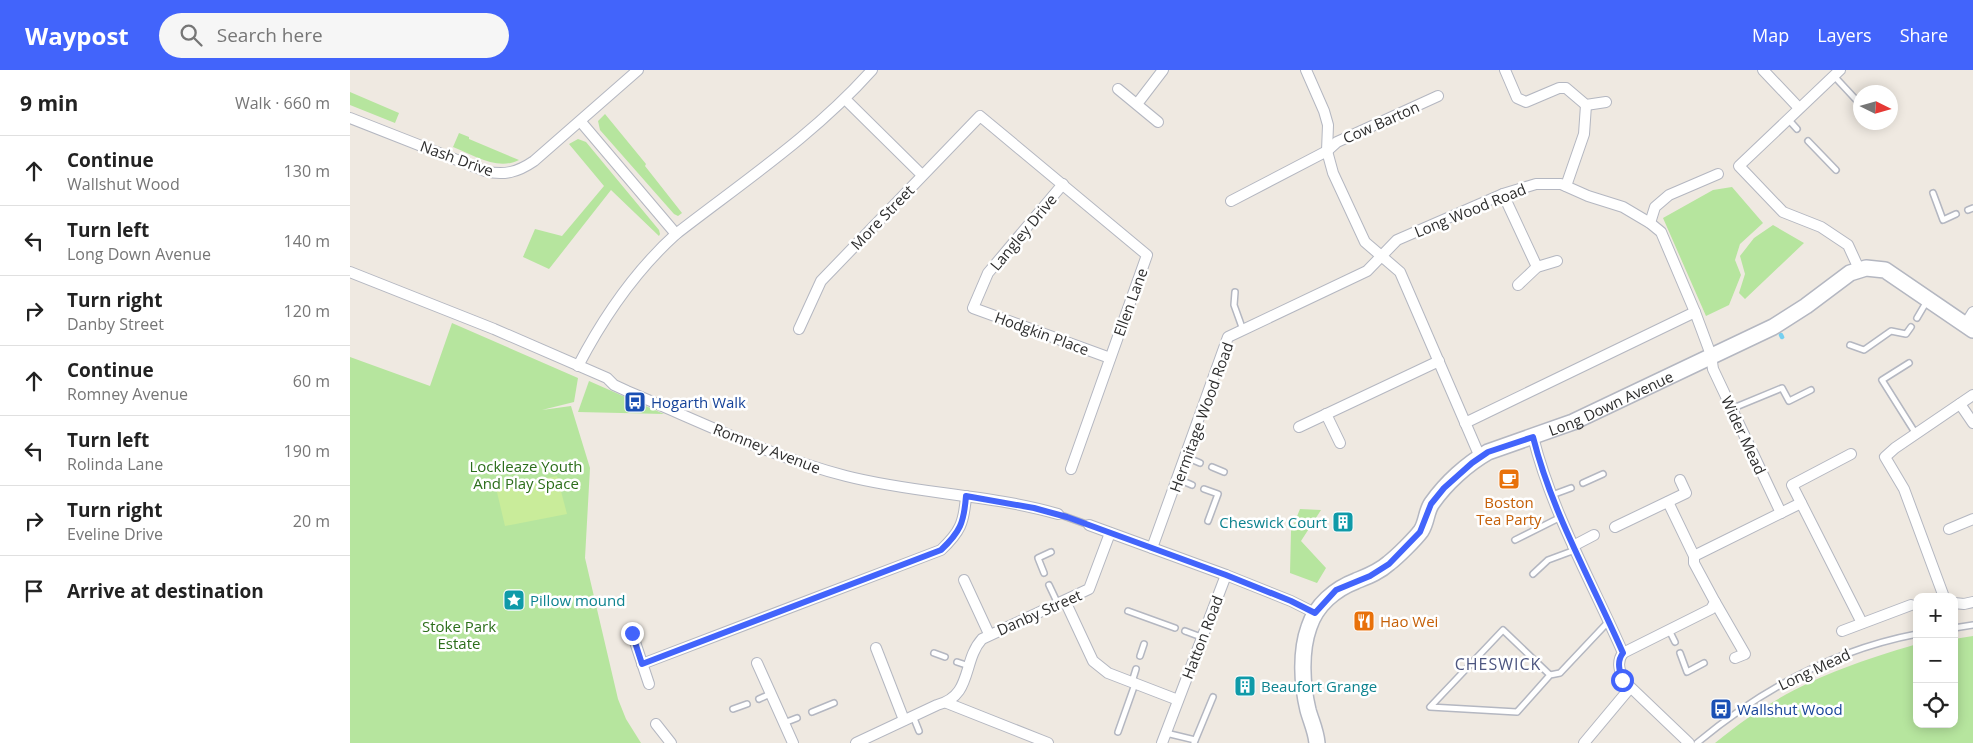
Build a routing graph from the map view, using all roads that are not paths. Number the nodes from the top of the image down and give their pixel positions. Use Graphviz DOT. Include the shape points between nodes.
graph roads {
  1 [pos="638,70"];
  2 [pos="872,70"];
  3 [pos="1163,70"];
  4 [pos="1306,70"];
  5 [pos="1505,70"];
  6 [pos="1763,70"];
  7 [pos="1837,73"];
  8 [pos="1118,89"];
  9 [pos="1853,95"];
  10 [pos="1438,96"];
  11 [pos="845,100"];
  12 [pos="1606,102"];
  13 [pos="1137,104"];
  14 [pos="1586,105"];
  15 [pos="1799,108"];
  16 [pos="980,116"];
  17 [pos="350,118"];
  18 [pos="1788,119"];
  19 [pos="581,122"];
  20 [pos="1158,122"];
  21 [pos="1797,129"];
  22 [pos="1808,141"];
  23 [pos="1327,151"];
  24 [pos="1836,170"];
  25 [pos="1718,174"];
  26 [pos="922,175"];
  27 [pos="1063,184"];
  28 [pos="1566,186"];
  29 [pos="1933,193"];
  30 [pos="1503,194"];
  31 [pos="1231,201"];
  32 [pos="1956,214"];
  33 [pos="1650,223"];
  34 [pos="676,234"];
  35 [pos="1381,255"];
  36 [pos="1557,260"];
  37 [pos="1537,267"];
  38 [pos="1859,269"];
  39 [pos="350,272"];
  40 [pos="1518,285"];
  41 [pos="1235,292"];
  42 [pos="1928,300"];
  43 [pos="973,308"];
  44 [pos="1695,312"];
  45 [pos="1973,312"];
  46 [pos="1917,318"];
  47 [pos="1911,327"];
  48 [pos="1969,328"];
  49 [pos="799,329"];
  50 [pos="1243,330"];
  51 [pos="1850,345"];
  52 [pos="1711,355"];
  53 [pos="1110,358"];
  54 [pos="1440,361"];
  55 [pos="1909,363"];
  56 [pos="578,366"];
  57 [pos="1811,390"];
  58 [pos="1973,394"];
  59 [pos="1960,404"];
  60 [pos="1731,409"];
  61 [pos="1326,414"];
  62 [pos="1465,423"];
  63 [pos="1973,423"];
  64 [pos="1299,427"];
  65 [pos="1916,434"];
  66 [pos="1533,437"];
  67 [pos="1340,444"];
  68 [pos="1851,454"];
  69 [pos="1480,457"];
  70 [pos="1186,458"];
  71 [pos="1200,463"];
  72 [pos="1212,468"];
  73 [pos="1071,469"];
  74 [pos="1224,472"];
  75 [pos="1603,474"];
  76 [pos="1178,479"];
  77 [pos="1680,480"];
  78 [pos="1583,483"];
  79 [pos="1192,485"];
  80 [pos="1571,488"];
  81 [pos="1204,489"];
  82 [pos="1552,495"];
  83 [pos="966,496"];
  84 [pos="1668,502"];
  85 [pos="1801,503"];
  86 [pos="1781,513"];
  87 [pos="1058,514"];
  88 [pos="1561,517"];
  89 [pos="1973,519"];
  90 [pos="1208,521"];
  91 [pos="1089,525"];
  92 [pos="1615,527"];
  93 [pos="1948,529"];
  94 [pos="1110,533"];
  95 [pos="1594,535"];
  96 [pos="1514,540"];
  97 [pos="1152,548"];
  98 [pos="1574,548"];
  99 [pos="1051,552"];
  100 [pos="1694,556"];
  101 [pos="1044,573"];
  102 [pos="1533,574"];
  103 [pos="1226,575"];
  104 [pos="964,580"];
  105 [pos="1049,585"];
  106 [pos="1943,593"];
  107 [pos="1715,602"];
  108 [pos="1973,602"];
  109 [pos="1062,603"];
  110 [pos="1958,603"];
  111 [pos="1911,605"];
  112 [pos="1128,611"];
  113 [pos="1315,613"];
  114 [pos="1609,621"];
  115 [pos="1862,623"];
  116 [pos="1973,625"];
  117 [pos="1958,627"];
  118 [pos="1175,628"];
  119 [pos="1669,630"];
  120 [pos="1842,630"];
  121 [pos="1185,631"];
  122 [pos="632,633"];
  123 [pos="989,634"];
  124 [pos="1913,635"];
  125 [pos="1201,637"];
  126 [pos="1675,642"];
  127 [pos="1144,644"];
  128 [pos="876,648"];
  129 [pos="934,653"];
  130 [pos="1623,653"];
  131 [pos="1680,653"];
  132 [pos="1140,656"];
  133 [pos="945,657"];
  134 [pos="1735,658"];
  135 [pos="957,662"];
  136 [pos="757,663"];
  137 [pos="1704,663"];
  138 [pos="642,664"];
  139 [pos="970,666"];
  140 [pos="1136,669"];
  141 [pos="1550,676"];
  142 [pos="1134,683"];
  143 [pos="649,684"];
  144 [pos="1630,688"];
  145 [pos="770,694"];
  146 [pos="1213,697"];
  147 [pos="759,699"];
  148 [pos="1178,700"];
  149 [pos="834,703"];
  150 [pos="947,703"];
  151 [pos="747,704"];
  152 [pos="733,709"];
  153 [pos="812,712"];
  154 [pos="797,718"];
  155 [pos="909,718"];
  156 [pos="784,723"];
  157 [pos="656,724"];
  158 [pos="919,731"];
  159 [pos="1118,732"];
  160 [pos="1164,738"];
  161 [pos="1032,740"];
  162 [pos="1194,742"];
  163 [pos="671,743"];
  164 [pos="793,743"];
  165 [pos="856,743"];
  166 [pos="1048,743"];
  167 [pos="1317,743"];
  168 [pos="1584,743"];
  169 [pos="1689,743"];
  170 [pos="1697,743"];
  1 -- 19 [label="street, Nash Drive"];
  2 -- 11 [label="street"];
  3 -- 13 [label="street"];
  4 -- 23 [label="street, Cow Barton" via="1328,125"];
  5 -- 14 [label="street" via="1517,98 1526,102 1566,88"];
  6 -- 15 [label="street"];
  7 -- 9 [label="lane"];
  7 -- 15 [label="street"];
  8 -- 13 [label="street"];
  10 -- 23 [label="street, Cow Barton" via="1337,142"];
  11 -- 26 [label="street"];
  11 -- 34 [label="street"];
  12 -- 14 [label="street"];
  13 -- 20 [label="street"];
  14 -- 28 [label="street" via="1584,134"];
  15 -- 18 [label="street"];
  16 -- 26 [label="street, More Street"];
  16 -- 27 [label="street, Ellen Lane"];
  17 -- 19 [label="street, Nash Drive" via="485,171 501,174 524,168"];
  18 -- 21 [label="lane"];
  18 -- 38 [label="street" via="1739,166 1783,212 1821,227 1848,245"];
  19 -- 34 [label="street"];
  22 -- 24 [label="lane"];
  23 -- 31 [label="street, Cow Barton"];
  23 -- 35 [label="street, Cow Barton" via="1333,173 1365,242"];
  25 -- 33 [label="street" via="1669,195 1655,207"];
  26 -- 49 [label="street, More Street" via="821,281"];
  27 -- 43 [label="street, Langley Drive" via="988,273"];
  27 -- 53 [label="street, Ellen Lane" via="1147,255"];
  28 -- 30 [label="street, Long Wood Road" via="1536,184"];
  28 -- 33 [label="street, Long Wood Road" via="1623,207"];
  29 -- 32 [label="lane" via="1943,220"];
  30 -- 35 [label="street, Long Wood Road" via="1397,240"];
  30 -- 37 [label="street"];
  33 -- 44 [label="street, Long Wood Road" via="1661,232"];
  34 -- 56 [label="street" via="647,262 617,300"];
  35 -- 50 [label="street, Hermitage Wood Road" via="1367,272"];
  35 -- 54 [label="street, Cow Barton" via="1400,272"];
  36 -- 37 [label="street"];
  37 -- 40 [label="street"];
  38 -- 42 [label="street" via="1873,267 1885,270"];
  38 -- 52 [label="street, Long Down Avenue" via="1786,320"];
  39 -- 56 [label="street, Romney Avenue" via="476,321"];
  41 -- 50 [label="lane" via="1234,305"];
  42 -- 46 [label="lane"];
  42 -- 48 [label="street"];
  43 -- 53 [label="street, Hodgkin Place"];
  44 -- 52 [label="street, Long Wood Road"];
  44 -- 62 [label="street"];
  45 -- 48 [label="street"];
  47 -- 51 [label="lane" via="1906,334 1891,331 1864,350"];
  50 -- 70 [label="street, Hermitage Wood Road" via="1228,337"];
  52 -- 60 [label="street, Wider Mead" via="1713,369"];
  52 -- 66 [label="street, Long Down Avenue" via="1590,414"];
  53 -- 73 [label="street, Ellen Lane"];
  54 -- 61 [label="street"];
  54 -- 62 [label="street, Cow Barton"];
  55 -- 65 [label="lane" via="1882,380"];
  56 -- 83 [label="street, Romney Avenue" via="633,394 813,467 895,487"];
  57 -- 60 [label="lane" via="1789,401 1782,388"];
  58 -- 59 [label="street"];
  59 -- 63 [label="street"];
  59 -- 65 [label="street"];
  60 -- 86 [label="street, Wider Mead"];
  61 -- 64 [label="street"];
  61 -- 67 [label="street"];
  62 -- 69 [label="street, Cow Barton"];
  65 -- 106 [label="street" via="1885,457 1904,489"];
  66 -- 69 [label="street, Long Down Avenue"];
  66 -- 82 [label="street"];
  68 -- 85 [label="street" via="1792,485"];
  69 -- 113 [label="street, Long Down Avenue" via="1444,488 1431,504 1420,532 1389,564 1336,590"];
  70 -- 71 [label="lane"];
  70 -- 76 [label="street, Hermitage Wood Road"];
  72 -- 74 [label="lane"];
  75 -- 78 [label="lane"];
  76 -- 79 [label="lane"];
  76 -- 97 [label="street, Hermitage Wood Road"];
  77 -- 84 [label="street" via="1686,494"];
  80 -- 82 [label="lane"];
  81 -- 90 [label="lane" via="1218,494"];
  82 -- 88 [label="street"];
  83 -- 87 [label="street, Romney Avenue"];
  83 -- 138 [label="street" via="964,519 955,537 941,550"];
  84 -- 92 [label="street"];
  84 -- 100 [label="street"];
  85 -- 86 [label="street"];
  85 -- 115 [label="street"];
  86 -- 100 [label="street"];
  87 -- 91 [label="lane, Romney Avenue"];
  88 -- 96 [label="lane"];
  88 -- 98 [label="street"];
  89 -- 93 [label="street"];
  91 -- 94 [label="street"];
  94 -- 97 [label="street"];
  94 -- 109 [label="street, Danby Street" via="1089,589"];
  95 -- 98 [label="street"];
  97 -- 103 [label="street"];
  98 -- 102 [label="lane" via="1548,560"];
  98 -- 114 [label="street"];
  99 -- 101 [label="lane" via="1038,558"];
  100 -- 107 [label="street" via="1694,563"];
  103 -- 113 [label="street"];
  103 -- 125 [label="street, Hatton Road"];
  104 -- 123 [label="street, Danby Street"];
  105 -- 109 [label="lane"];
  107 -- 119 [label="street" via="1711,609"];
  107 -- 134 [label="street" via="1745,654"];
  108 -- 110 [label="street"];
  109 -- 123 [label="street, Danby Street"];
  109 -- 142 [label="street" via="1093,661 1108,673"];
  111 -- 115 [label="street"];
  112 -- 118 [label="lane"];
  113 -- 167 [label="street, Long Down Avenue" via="1306,638 1303,675"];
  114 -- 130 [label="street"];
  114 -- 141 [label="lane" via="1560,673"];
  115 -- 120 [label="street"];
  116 -- 117 [label="lane"];
  119 -- 126 [label="lane"];
  119 -- 130 [label="street"];
  121 -- 125 [label="lane"];
  122 -- 138 [label="street"];
  123 -- 139 [label="street, Danby Street" via="978,643"];
  124 -- 170 [label="lane, Long Mead" via="1873,644 1802,672 1740,709"];
  125 -- 148 [label="street, Hatton Road"];
  127 -- 132 [label="lane"];
  128 -- 155 [label="street"];
  129 -- 133 [label="lane"];
  130 -- 144 [label="street" via="1619,668 1622,680"];
  131 -- 137 [label="lane" via="1688,672"];
  135 -- 139 [label="lane"];
  136 -- 145 [label="street"];
  138 -- 143 [label="street"];
  139 -- 150 [label="street, Danby Street" via="959,693"];
  140 -- 142 [label="lane"];
  141 -- 141 [label="lane" via="1516,712 1430,708 1503,630"];
  142 -- 148 [label="street"];
  142 -- 159 [label="lane"];
  144 -- 168 [label="street"];
  144 -- 169 [label="street"];
  145 -- 147 [label="lane"];
  145 -- 156 [label="street"];
  146 -- 162 [label="lane"];
  148 -- 160 [label="street, Hatton Road"];
  149 -- 153 [label="lane"];
  150 -- 155 [label="street, Danby Street"];
  150 -- 161 [label="street"];
  151 -- 152 [label="lane"];
  154 -- 156 [label="lane"];
  155 -- 158 [label="lane"];
  155 -- 165 [label="street, Danby Street"];
  156 -- 164 [label="street"];
  157 -- 163 [label="street"];
  160 -- 162 [label="lane"];
  161 -- 166 [label="street"];
}
